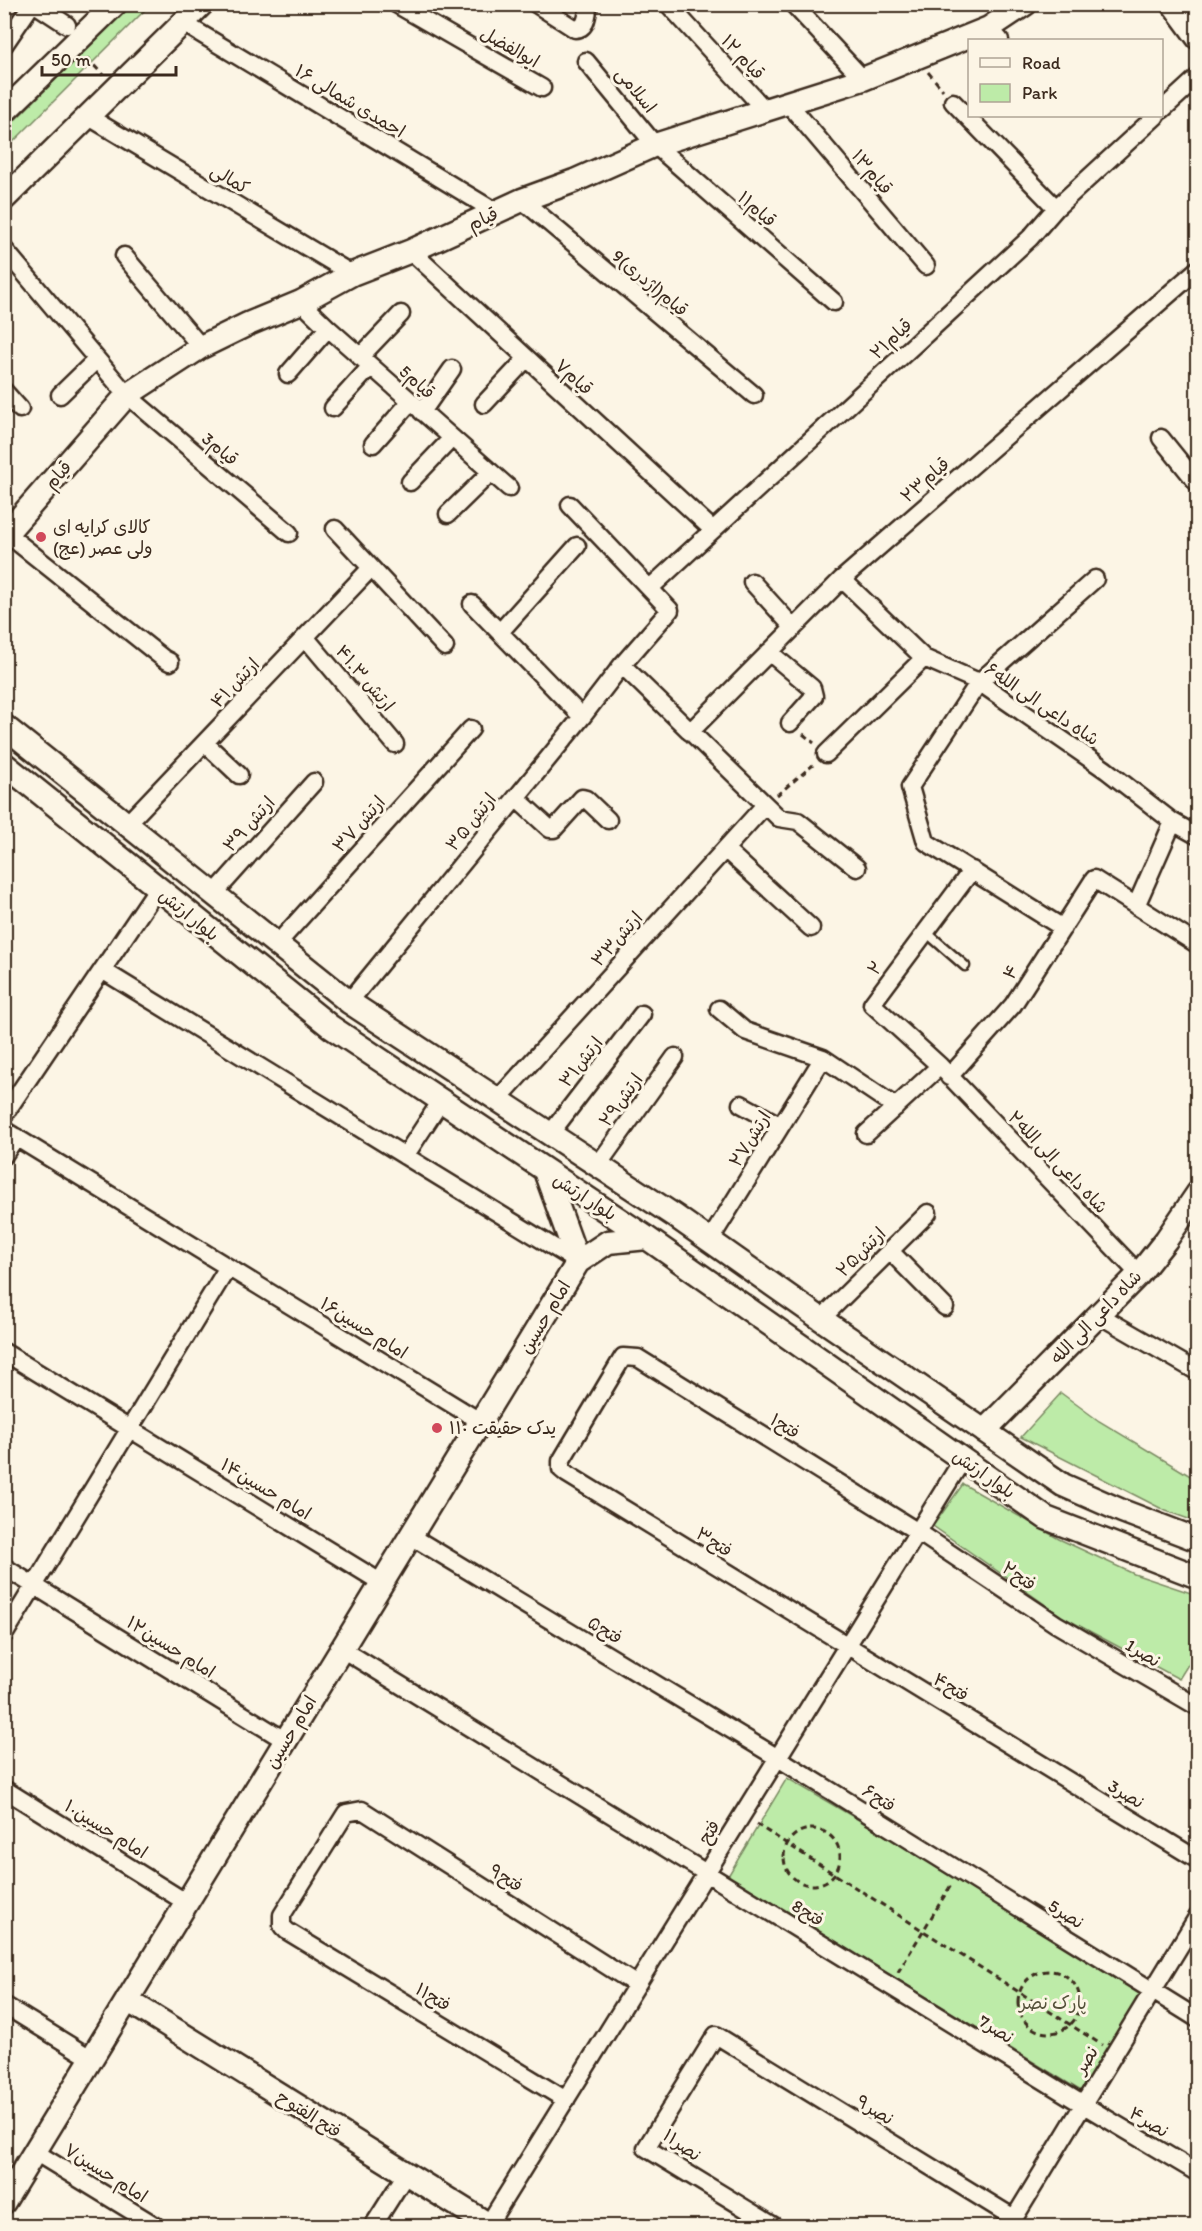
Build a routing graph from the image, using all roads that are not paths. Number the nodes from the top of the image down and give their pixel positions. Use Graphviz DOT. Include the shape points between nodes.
graph roads {
  1 [pos="34,4"];
  2 [pos="115,4"];
  3 [pos="202,4"];
  4 [pos="396,4"];
  5 [pos="536,4"];
  6 [pos="589,4"];
  7 [pos="668,4"];
  8 [pos="793,4"];
  9 [pos="1025,4"];
  10 [pos="1173,4"];
  11 [pos="553,9"];
  12 [pos="183,23"];
  13 [pos="994,34"];
  14 [pos="70,35"];
  15 [pos="1197,38"];
  16 [pos="977,39"];
  17 [pos="968,42"];
  18 [pos="4,45"];
  19 [pos="586,61"];
  20 [pos="1197,77"];
  21 [pos="862,79"];
  22 [pos="542,88"];
  23 [pos="953,102"];
  24 [pos="788,103"];
  25 [pos="1163,108"];
  26 [pos="766,111"];
  27 [pos="4,112"];
  28 [pos="89,117"];
  29 [pos="1155,117"];
  30 [pos="655,145"];
  31 [pos="4,200"];
  32 [pos="522,200"];
  33 [pos="1056,208"];
  34 [pos="496,212"];
  35 [pos="4,249"];
  36 [pos="411,251"];
  37 [pos="124,256"];
  38 [pos="926,266"];
  39 [pos="1197,269"];
  40 [pos="352,274"];
  41 [pos="301,302"];
  42 [pos="834,302"];
  43 [pos="401,314"];
  44 [pos="328,328"];
  45 [pos="201,347"];
  46 [pos="526,359"];
  47 [pos="96,360"];
  48 [pos="365,362"];
  49 [pos="452,369"];
  50 [pos="288,374"];
  51 [pos="4,391"];
  52 [pos="60,395"];
  53 [pos="127,395"];
  54 [pos="754,395"];
  55 [pos="484,404"];
  56 [pos="416,407"];
  57 [pos="333,408"];
  58 [pos="20,409"];
  59 [pos="452,438"];
  60 [pos="1161,438"];
  61 [pos="373,444"];
  62 [pos="1191,463"];
  63 [pos="491,472"];
  64 [pos="410,482"];
  65 [pos="1197,484"];
  66 [pos="509,488"];
  67 [pos="570,505"];
  68 [pos="448,514"];
  69 [pos="335,529"];
  70 [pos="712,530"];
  71 [pos="289,533"];
  72 [pos="6,535"];
  73 [pos="577,546"];
  74 [pos="371,568"];
  75 [pos="842,579"];
  76 [pos="1095,579"];
  77 [pos="752,582"];
  78 [pos="650,588"];
  79 [pos="472,604"];
  80 [pos="793,627"];
  81 [pos="500,632"];
  82 [pos="305,637"];
  83 [pos="445,647"];
  84 [pos="769,652"];
  85 [pos="924,658"];
  86 [pos="170,662"];
  87 [pos="622,664"];
  88 [pos="979,682"];
  89 [pos="582,717"];
  90 [pos="790,723"];
  91 [pos="4,726"];
  92 [pos="471,729"];
  93 [pos="690,732"];
  94 [pos="205,743"];
  95 [pos="395,744"];
  96 [pos="826,754"];
  97 [pos="4,764"];
  98 [pos="239,775"];
  99 [pos="314,782"];
  100 [pos="516,798"];
  101 [pos="765,805"];
  102 [pos="608,820"];
  103 [pos="1173,822"];
  104 [pos="127,824"];
  105 [pos="1197,836"];
  106 [pos="725,849"];
  107 [pos="856,868"];
  108 [pos="972,870"];
  109 [pos="157,889"];
  110 [pos="214,894"];
  111 [pos="1136,906"];
  112 [pos="811,928"];
  113 [pos="1063,928"];
  114 [pos="926,932"];
  115 [pos="277,944"];
  116 [pos="1197,945"];
  117 [pos="965,966"];
  118 [pos="102,970"];
  119 [pos="349,1002"];
  120 [pos="719,1009"];
  121 [pos="642,1014"];
  122 [pos="675,1057"];
  123 [pos="823,1058"];
  124 [pos="944,1071"];
  125 [pos="498,1099"];
  126 [pos="441,1101"];
  127 [pos="741,1104"];
  128 [pos="896,1107"];
  129 [pos="4,1115"];
  130 [pos="781,1126"];
  131 [pos="10,1133"];
  132 [pos="550,1134"];
  133 [pos="866,1134"];
  134 [pos="4,1155"];
  135 [pos="405,1156"];
  136 [pos="598,1165"];
  137 [pos="545,1171"];
  138 [pos="1197,1193"];
  139 [pos="928,1213"];
  140 [pos="647,1238"];
  141 [pos="710,1240"];
  142 [pos="890,1251"];
  143 [pos="578,1262"];
  144 [pos="228,1267"];
  145 [pos="1139,1274"];
  146 [pos="945,1307"];
  147 [pos="1099,1315"];
  148 [pos="821,1319"];
  149 [pos="4,1352"];
  150 [pos="631,1357"];
  151 [pos="1197,1372"];
  152 [pos="481,1422"];
  153 [pos="130,1429"];
  154 [pos="984,1431"];
  155 [pos="963,1459"];
  156 [pos="918,1532"];
  157 [pos="411,1536"];
  158 [pos="1197,1540"];
  159 [pos="4,1567"];
  160 [pos="1197,1577"];
  161 [pos="382,1583"];
  162 [pos="35,1585"];
  163 [pos="4,1635"];
  164 [pos="847,1647"];
  165 [pos="342,1649"];
  166 [pos="1100,1650"];
  167 [pos="1197,1707"];
  168 [pos="286,1741"];
  169 [pos="778,1758"];
  170 [pos="1035,1761"];
  171 [pos="4,1788"];
  172 [pos="1197,1860"];
  173 [pos="960,1871"];
  174 [pos="706,1874"];
  175 [pos="187,1902"];
  176 [pos="1197,1916"];
  177 [pos="282,1926"];
  178 [pos="637,1985"];
  179 [pos="889,1986"];
  180 [pos="1151,1991"];
  181 [pos="128,2000"];
  182 [pos="4,2005"];
  183 [pos="1197,2019"];
  184 [pos="716,2035"];
  185 [pos="92,2059"];
  186 [pos="566,2100"];
  187 [pos="1082,2104"];
  188 [pos="35,2152"];
  189 [pos="1197,2173"];
  190 [pos="406,2174"];
  191 [pos="4,2202"];
  192 [pos="1012,2222"];
  193 [pos="156,2226"];
  194 [pos="373,2226"];
  195 [pos="489,2226"];
  196 [pos="774,2226"];
  1 -- 14 [label="street"];
  1 -- 18 [label="street"];
  2 -- 14 [label="main road"];
  3 -- 12 [label="main road"];
  4 -- 22 [label="street, ابوالفضل"];
  5 -- 11 [label="street"];
  6 -- 11 [label="street" via="580,29"];
  7 -- 26 [label="street, قیام ۱۲"];
  8 -- 21 [label="street"];
  9 -- 13 [label="main road, قیام"];
  10 -- 15 [label="main road"];
  12 -- 28 [label="main road"];
  12 -- 34 [label="street, احمدی شمالی ۱۶"];
  13 -- 16 [label="main road, قیام"];
  14 -- 27 [label="main road"];
  17 -- 21 [label="main road, قیام"];
  19 -- 30 [label="street, اسلامی"];
  20 -- 25 [label="street"];
  21 -- 24 [label="main road, قیام"];
  23 -- 33 [label="street"];
  24 -- 26 [label="main road, قیام"];
  24 -- 38 [label="street, قیام۱۳"];
  26 -- 30 [label="main road, قیام"];
  28 -- 31 [label="main road"];
  28 -- 40 [label="street, کمالی"];
  29 -- 33 [label="street, قیام۲۱"];
  30 -- 32 [label="main road, قیام"];
  30 -- 42 [label="street, قیام۱۱"];
  32 -- 34 [label="main road, قیام"];
  32 -- 54 [label="street, قیام(اژدری)9"];
  33 -- 70 [label="street, قیام۲۱" via="1030,238"];
  34 -- 36 [label="main road, قیام"];
  35 -- 47 [label="street, قیام3"];
  36 -- 40 [label="main road, قیام"];
  36 -- 46 [label="street, قیام۷"];
  37 -- 45 [label="street"];
  39 -- 75 [label="street, قیام۲۳"];
  40 -- 41 [label="main road, قیام"];
  41 -- 44 [label="street, قیام5"];
  41 -- 45 [label="main road, قیام"];
  43 -- 48 [label="street"];
  44 -- 48 [label="street, قیام5"];
  44 -- 50 [label="street"];
  45 -- 53 [label="main road, قیام"];
  46 -- 55 [label="street"];
  46 -- 70 [label="street, قیام۷"];
  47 -- 52 [label="street"];
  47 -- 53 [label="street, قیام3"];
  48 -- 56 [label="street, قیام5"];
  48 -- 57 [label="street"];
  49 -- 56 [label="street"];
  51 -- 58 [label="street"];
  53 -- 71 [label="street, قیام3"];
  53 -- 72 [label="main road, قیام"];
  56 -- 59 [label="street, قیام5"];
  56 -- 61 [label="street"];
  59 -- 63 [label="street, قیام5"];
  59 -- 64 [label="street"];
  60 -- 62 [label="street"];
  62 -- 65 [label="street"];
  63 -- 66 [label="street, قیام5"];
  63 -- 68 [label="street"];
  67 -- 78 [label="street"];
  69 -- 74 [label="street"];
  70 -- 78 [label="street, قیام۲۱"];
  72 -- 86 [label="street"];
  73 -- 81 [label="street"];
  74 -- 82 [label="street, ارتش ۴۱"];
  74 -- 83 [label="street"];
  75 -- 80 [label="street, قیام۲۳"];
  75 -- 85 [label="street, شاه داعی الی الله۶"];
  76 -- 88 [label="street"];
  77 -- 80 [label="street"];
  78 -- 87 [label="street, ارتش ۳۵" via="670,610"];
  79 -- 81 [label="street"];
  80 -- 84 [label="street, قیام۲۳"];
  81 -- 89 [label="street"];
  82 -- 94 [label="street, ارتش ۴۱"];
  82 -- 95 [label="street, ارتش ۴۱.۳"];
  84 -- 90 [label="street" via="812,688 811,701"];
  84 -- 93 [label="street, قیام۲۳"];
  85 -- 88 [label="street, شاه داعی الی الله۶"];
  85 -- 96 [label="street"];
  87 -- 89 [label="street, ارتش ۳۵"];
  87 -- 93 [label="street"];
  88 -- 103 [label="street, شاه داعی الی الله۶"];
  88 -- 108 [label="street" via="910,787 926,842"];
  89 -- 100 [label="street, ارتش ۳۵"];
  91 -- 104 [label="main road, بلوار ارتش"];
  92 -- 115 [label="street, ارتش ۳۷"];
  93 -- 101 [label="street"];
  94 -- 98 [label="street"];
  94 -- 104 [label="street, ارتش ۴۱"];
  97 -- 109 [label="main road, بلوار ارتش"];
  99 -- 110 [label="street, ارتش ۳۹"];
  100 -- 102 [label="street" via="550,830 582,798"];
  100 -- 119 [label="street, ارتش ۳۵"];
  101 -- 106 [label="street, ارتش۳۳"];
  101 -- 107 [label="street" via="779,818 798,821"];
  103 -- 105 [label="street, شاه داعی الی الله۶"];
  103 -- 111 [label="street"];
  104 -- 110 [label="main road, بلوار ارتش"];
  106 -- 112 [label="street"];
  106 -- 125 [label="street, ارتش۳۳"];
  108 -- 113 [label="street"];
  108 -- 114 [label="street, ۲"];
  109 -- 118 [label="street"];
  109 -- 126 [label="main road, بلوار ارتش" via="331,1027"];
  110 -- 115 [label="main road, بلوار ارتش"];
  111 -- 113 [label="street, ۴" via="1094,879"];
  111 -- 116 [label="street"];
  113 -- 124 [label="street, ۴" via="1013,1005"];
  114 -- 117 [label="lane"];
  114 -- 124 [label="street, ۲" via="872,1004"];
  115 -- 119 [label="main road, بلوار ارتش"];
  118 -- 129 [label="street"];
  118 -- 135 [label="street"];
  119 -- 125 [label="main road, بلوار ارتش"];
  120 -- 123 [label="street" via="745,1031"];
  121 -- 132 [label="street, ارتش۳۱"];
  122 -- 136 [label="street, ارتش۲۹"];
  123 -- 128 [label="street"];
  123 -- 130 [label="street, ارتش۲۷"];
  124 -- 128 [label="street, ۴"];
  124 -- 145 [label="street, شاه داعی الی الله۲"];
  125 -- 132 [label="main road, بلوار ارتش"];
  126 -- 135 [label="street"];
  126 -- 137 [label="main road, بلوار ارتش"];
  127 -- 130 [label="street"];
  128 -- 133 [label="street, ۴"];
  130 -- 141 [label="street, ارتش۲۷"];
  131 -- 134 [label="street"];
  131 -- 144 [label="street, امام حسین۱۶"];
  132 -- 136 [label="main road, بلوار ارتش"];
  135 -- 143 [label="street"];
  136 -- 141 [label="main road, بلوار ارتش"];
  137 -- 140 [label="main road, بلوار ارتش"];
  137 -- 143 [label="main road"];
  138 -- 145 [label="main road, شاه داعی الی الله"];
  139 -- 142 [label="street, ارتش۲۵"];
  140 -- 143 [label="main road" via="608,1242"];
  140 -- 155 [label="main road, بلوار ارتش"];
  141 -- 148 [label="main road, بلوار ارتش"];
  142 -- 146 [label="street"];
  142 -- 148 [label="street, ارتش۲۵"];
  143 -- 152 [label="main road, امام حسین"];
  144 -- 152 [label="street, امام حسین۱۶"];
  144 -- 153 [label="street"];
  145 -- 147 [label="main road, شاه داعی الی الله"];
  147 -- 151 [label="street"];
  147 -- 154 [label="main road, شاه داعی الی الله"];
  148 -- 154 [label="main road, بلوار ارتش"];
  149 -- 153 [label="street, امام حسین۱۴"];
  150 -- 156 [label="street, ۱فتح"];
  150 -- 164 [label="street, ۳فتح" via="623,1357 561,1461 561,1470"];
  152 -- 157 [label="main road, امام حسین"];
  153 -- 161 [label="street, امام حسین۱۴"];
  153 -- 162 [label="street"];
  154 -- 158 [label="main road, بلوار ارتش" via="1063,1485"];
  155 -- 156 [label="street, فتح"];
  155 -- 160 [label="main road, بلوار ارتش" via="1046,1518"];
  156 -- 164 [label="street, فتح"];
  156 -- 166 [label="street, ۲فتح"];
  157 -- 161 [label="main road, امام حسین"];
  157 -- 169 [label="street, ۵فتح"];
  159 -- 162 [label="street, امام حسین۱۲"];
  161 -- 165 [label="main road, امام حسین"];
  162 -- 163 [label="street"];
  162 -- 168 [label="street, امام حسین۱۲"];
  164 -- 169 [label="street, فتح"];
  164 -- 170 [label="street, فتح۴"];
  165 -- 168 [label="main road, امام حسین"];
  165 -- 174 [label="street"];
  166 -- 167 [label="street, 1نصر"];
  168 -- 175 [label="main road, امام حسین"];
  169 -- 173 [label="street, ۶فتح"];
  169 -- 174 [label="street, فتح"];
  170 -- 172 [label="street, 3نصر"];
  171 -- 175 [label="street, امام حسین۱۰"];
  173 -- 180 [label="street, 5نصر"];
  174 -- 178 [label="street, فتح"];
  174 -- 179 [label="street, 8فتح"];
  175 -- 181 [label="main road, امام حسین"];
  176 -- 180 [label="street, نصر"];
  177 -- 178 [label="street, ۹فتح" via="282,1916 346,1814 362,1810"];
  177 -- 186 [label="street, ۱۱فتح"];
  178 -- 186 [label="street, فتح"];
  179 -- 187 [label="street, 7نصر"];
  180 -- 183 [label="street, 5نصر"];
  180 -- 187 [label="street, نصر"];
  181 -- 185 [label="main road, امام حسین"];
  181 -- 190 [label="main road, فتح الفتوح"];
  182 -- 185 [label="street"];
  184 -- 192 [label="street, ۹نصر"];
  184 -- 196 [label="street, ۱۱نصر" via="646,2148"];
  185 -- 188 [label="main road, امام حسین"];
  186 -- 195 [label="street, فتح"];
  187 -- 189 [label="street, ۴نصر"];
  187 -- 192 [label="street, نصر"];
  188 -- 191 [label="main road, امام حسین"];
  188 -- 193 [label="street, امام حسین۷"];
  190 -- 194 [label="street"];
  190 -- 195 [label="main road, فتح الفتوح"];
}
